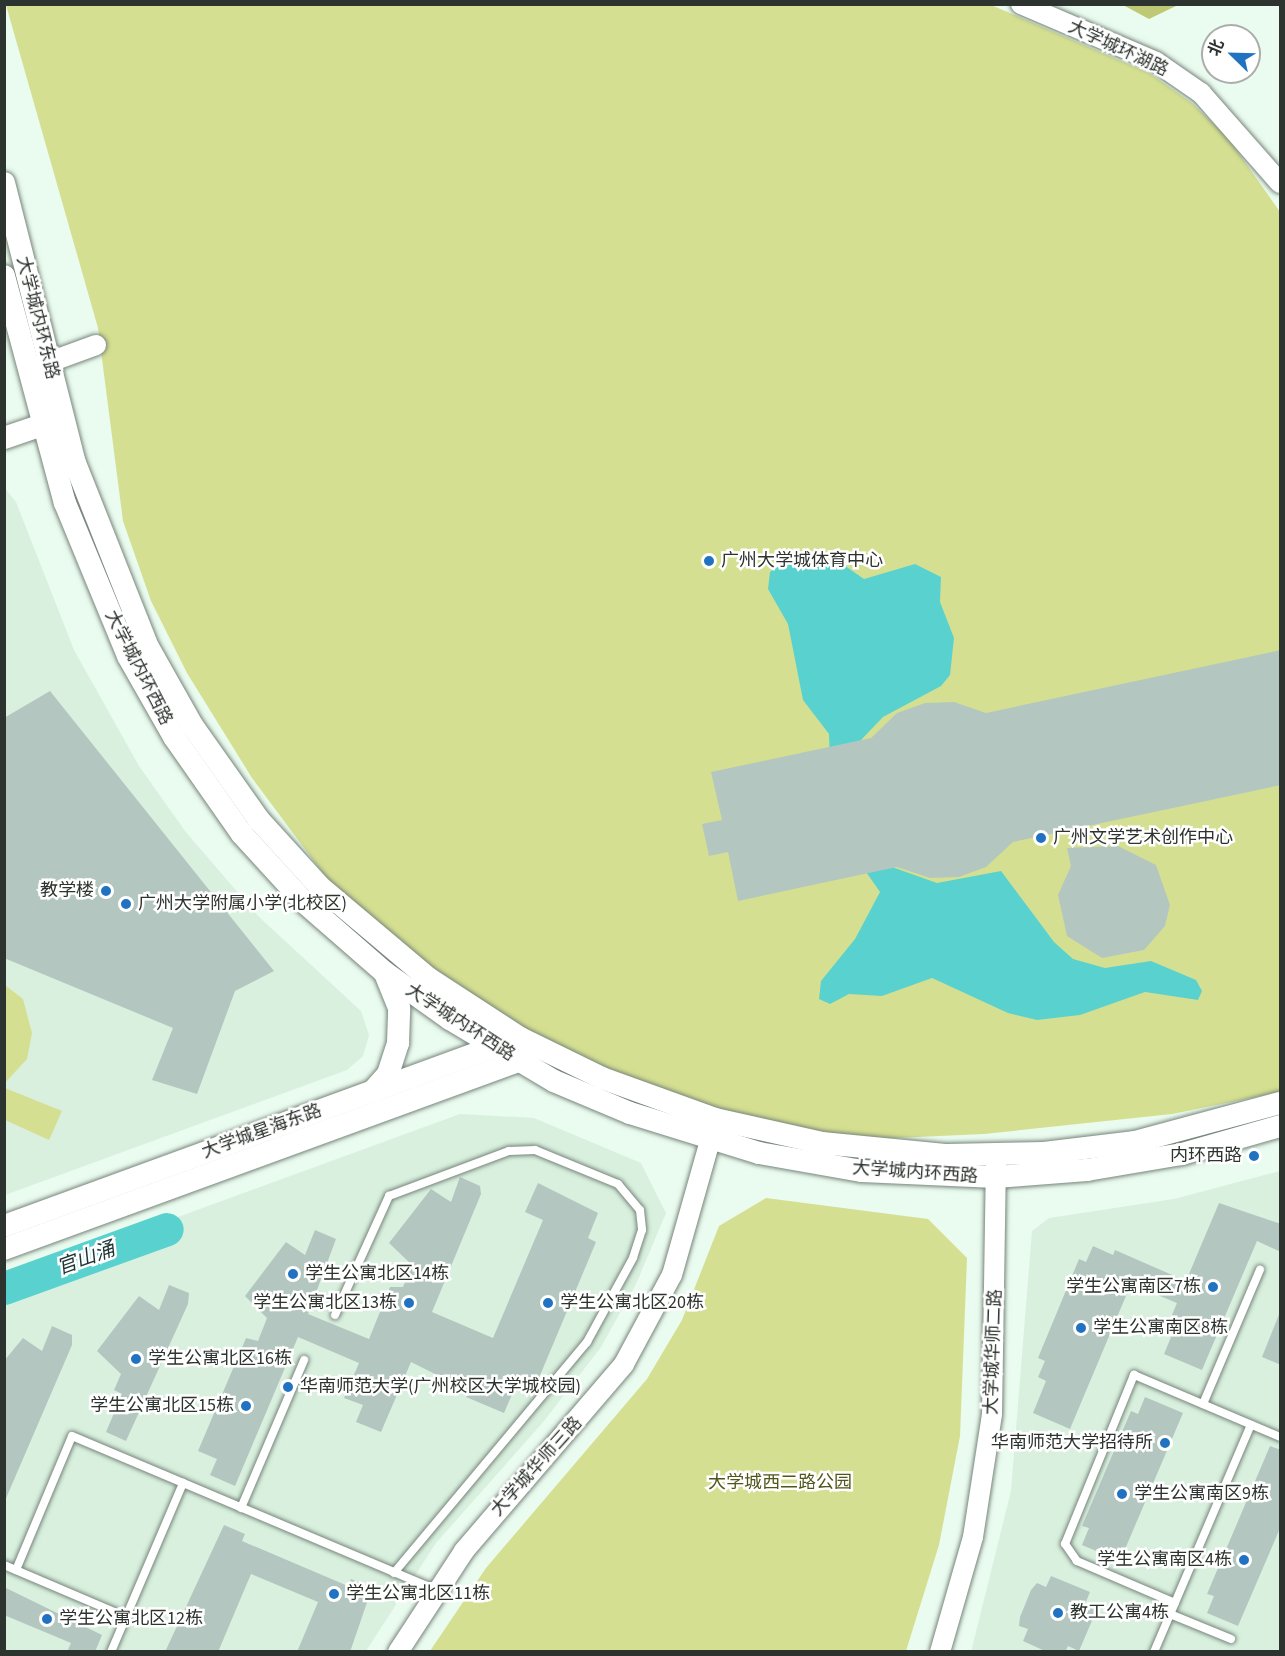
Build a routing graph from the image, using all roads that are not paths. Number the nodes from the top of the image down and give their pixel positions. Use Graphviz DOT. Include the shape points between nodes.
graph roads {
  1 [pos="1021,4"];
  2 [pos="4,183"];
  3 [pos="1281,183"];
  4 [pos="4,276"];
  5 [pos="18,318"];
  6 [pos="96,345"];
  7 [pos="38,366"];
  8 [pos="52,422"];
  9 [pos="4,438"];
  10 [pos="384,972"];
  11 [pos="520,1038"];
  12 [pos="494,1047"];
  13 [pos="518,1061"];
  14 [pos="372,1092"];
  15 [pos="1281,1103"];
  16 [pos="1281,1126"];
  17 [pos="710,1140"];
  18 [pos="996,1166"];
  19 [pos="4,1226"];
  20 [pos="4,1249"];
  21 [pos="1260,1270"];
  22 [pos="335,1315"];
  23 [pos="304,1360"];
  24 [pos="1203,1404"];
  25 [pos="1251,1425"];
  26 [pos="1281,1437"];
  27 [pos="183,1483"];
  28 [pos="241,1508"];
  29 [pos="4,1565"];
  30 [pos="16,1570"];
  31 [pos="394,1573"];
  32 [pos="436,1590"];
  33 [pos="1175,1603"];
  34 [pos="1170,1614"];
  35 [pos="126,1617"];
  36 [pos="1231,1639"];
  37 [pos="111,1652"];
  38 [pos="398,1652"];
  39 [pos="940,1652"];
  40 [pos="1154,1652"];
  1 -- 3 [label="street, 大学城环湖路" via="1156,62 1201,93"];
  2 -- 5 [label="main road, 大学城内环东路"];
  4 -- 5 [label="main road, 大学城内环东路"];
  5 -- 7 [label="main road, 大学城内环西路"];
  6 -- 7 [label="street"];
  7 -- 8 [label="main road, 大学城内环西路"];
  8 -- 9 [label="main road"];
  8 -- 10 [label="main road, 大学城内环西路" via="112,621 174,736 272,868"];
  8 -- 11 [label="main road, 大学城内环西路" via="131,612 166,681 234,788 288,854 363,927 428,978"];
  10 -- 12 [label="main road, 大学城内环西路"];
  10 -- 14 [label="main road" via="399,1008 398,1041 388,1074"];
  11 -- 12 [label="main road, 大学城星海东路"];
  11 -- 18 [label="main road, 大学城内环西路" via="638,1093 765,1132"];
  12 -- 13 [label="main road, 大学城内环西路"];
  12 -- 14 [label="main road, 大学城星海东路"];
  13 -- 17 [label="main road, 大学城内环西路" via="630,1113"];
  13 -- 20 [label="main road, 大学城星海东路"];
  14 -- 19 [label="main road, 大学城星海东路"];
  15 -- 18 [label="main road, 大学城内环西路" via="1135,1142"];
  16 -- 18 [label="main road, 大学城内环西路" via="1139,1163"];
  17 -- 18 [label="main road, 大学城内环西路" via="862,1171"];
  17 -- 32 [label="street, 大学城华师三路" via="681,1252 629,1356"];
  18 -- 39 [label="street, 大学城华师二路" via="992,1414 973,1537"];
  21 -- 24 [label="lane"];
  22 -- 31 [label="lane" via="389,1196 509,1150 536,1150 618,1184 640,1210 642,1230 633,1258 587,1342"];
  23 -- 28 [label="lane"];
  24 -- 25 [label="lane"];
  24 -- 33 [label="lane" via="1134,1375 1065,1541 1073,1559"];
  25 -- 26 [label="lane"];
  25 -- 33 [label="lane"];
  27 -- 28 [label="lane"];
  27 -- 30 [label="lane" via="72,1436"];
  27 -- 35 [label="lane"];
  28 -- 31 [label="lane"];
  29 -- 30 [label="lane"];
  30 -- 35 [label="lane"];
  31 -- 32 [label="lane"];
  32 -- 38 [label="street, 大学城华师三路"];
  33 -- 34 [label="lane"];
  34 -- 36 [label="lane"];
  34 -- 40 [label="lane"];
  35 -- 37 [label="lane"];
}
